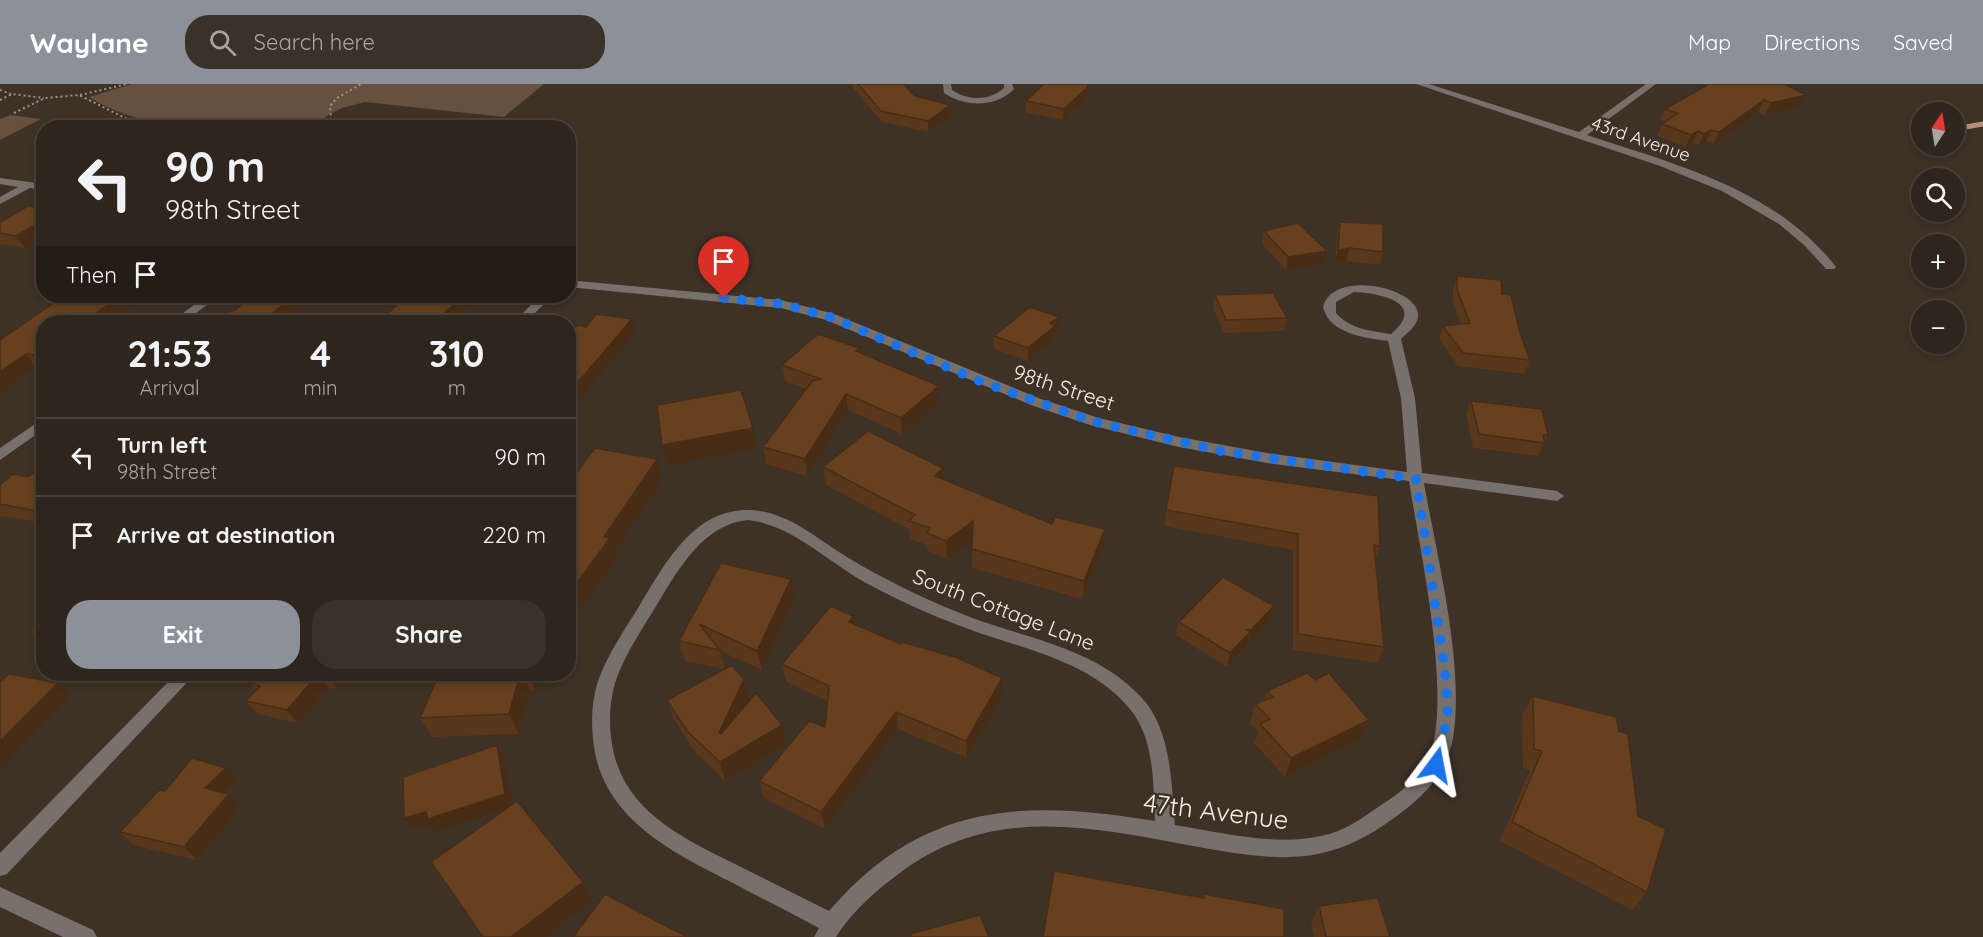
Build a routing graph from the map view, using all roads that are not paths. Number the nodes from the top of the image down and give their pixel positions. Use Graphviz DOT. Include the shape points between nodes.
graph roads {
  1 [pos="947,84"];
  2 [pos="1008,84"];
  3 [pos="1420,84"];
  4 [pos="1652,84"];
  5 [pos="1580,136"];
  6 [pos="0,182"];
  7 [pos="28,185"];
  8 [pos="36,186"];
  9 [pos="0,201"];
  10 [pos="1830,267"];
  11 [pos="576,284"];
  12 [pos="203,303"];
  13 [pos="539,303"];
  14 [pos="187,315"];
  15 [pos="527,315"];
  16 [pos="1394,338"];
  17 [pos="36,428"];
  18 [pos="0,455"];
  19 [pos="1416,479"];
  20 [pos="1557,496"];
  21 [pos="179,681"];
  22 [pos="1166,832"];
  23 [pos="0,867"];
  24 [pos="0,897"];
  25 [pos="828,930"];
  26 [pos="86,937"];
  1 -- 2 [label="street" via="951,95 979,100 1005,93"];
  3 -- 5 [label="street, 43rd Avenue"];
  4 -- 5 [label="street"];
  5 -- 10 [label="street, 43rd Avenue" via="1705,178 1782,221 1815,248"];
  6 -- 7 [label="street"];
  7 -- 8 [label="street"];
  7 -- 9 [label="street"];
  11 -- 19 [label="street, 98th Street" via="782,304 830,317 982,382 1095,422 1221,451"];
  12 -- 14 [label="street"];
  13 -- 15 [label="street"];
  16 -- 16 [label="street" via="1406,330 1413,317 1411,309 1394,295 1353,288 1333,295 1328,302 1332,316 1340,323"];
  16 -- 19 [label="street, 47th Avenue" via="1408,396"];
  17 -- 18 [label="street"];
  19 -- 20 [label="street, 98th Street"];
  19 -- 22 [label="street, 47th Avenue" via="1445,670 1448,716 1436,765 1397,806 1345,838 1306,847 1260,847"];
  21 -- 23 [label="street"];
  22 -- 25 [label="street, 47th Avenue" via="1057,816 1004,819 959,830 920,847 893,865"];
  22 -- 25 [label="street, South Cottage Lane" via="1152,733 1137,704 1115,683 1089,665 919,603 774,518 733,516 716,522 692,544 658,590 606,682 601,735 608,769 625,801 659,831"];
  24 -- 26 [label="street"];
}
